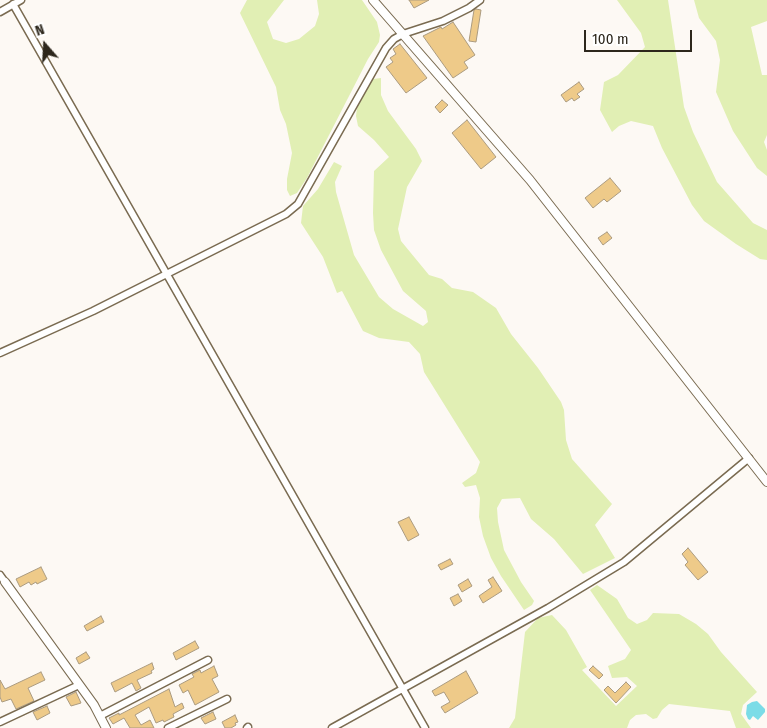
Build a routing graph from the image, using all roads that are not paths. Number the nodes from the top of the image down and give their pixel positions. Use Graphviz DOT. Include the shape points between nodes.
graph roads {
  1 [pos="21,0"];
  2 [pos="373,0"];
  3 [pos="480,0"];
  4 [pos="13,4"];
  5 [pos="0,12"];
  6 [pos="403,34"];
  7 [pos="168,274"];
  8 [pos="0,353"];
  9 [pos="748,458"];
  10 [pos="767,482"];
  11 [pos="2,578"];
  12 [pos="208,660"];
  13 [pos="79,685"];
  14 [pos="402,688"];
  15 [pos="227,699"];
  16 [pos="100,716"];
  17 [pos="0,722"];
  18 [pos="106,728"];
  19 [pos="168,728"];
  20 [pos="332,728"];
  21 [pos="425,728"];
  1 -- 4 [label="street"];
  2 -- 6 [label="street"];
  3 -- 6 [label="street" via="444,21"];
  4 -- 5 [label="street"];
  4 -- 7 [label="street"];
  6 -- 7 [label="street" via="386,48 298,204 286,214"];
  6 -- 9 [label="street" via="530,180"];
  7 -- 8 [label="street"];
  7 -- 14 [label="street"];
  9 -- 10 [label="street"];
  9 -- 14 [label="street" via="624,562"];
  11 -- 13 [label="street"];
  12 -- 16 [label="street"];
  13 -- 16 [label="street"];
  13 -- 17 [label="street"];
  14 -- 20 [label="street"];
  14 -- 21 [label="street"];
  15 -- 19 [label="street"];
  16 -- 18 [label="street"];
}
